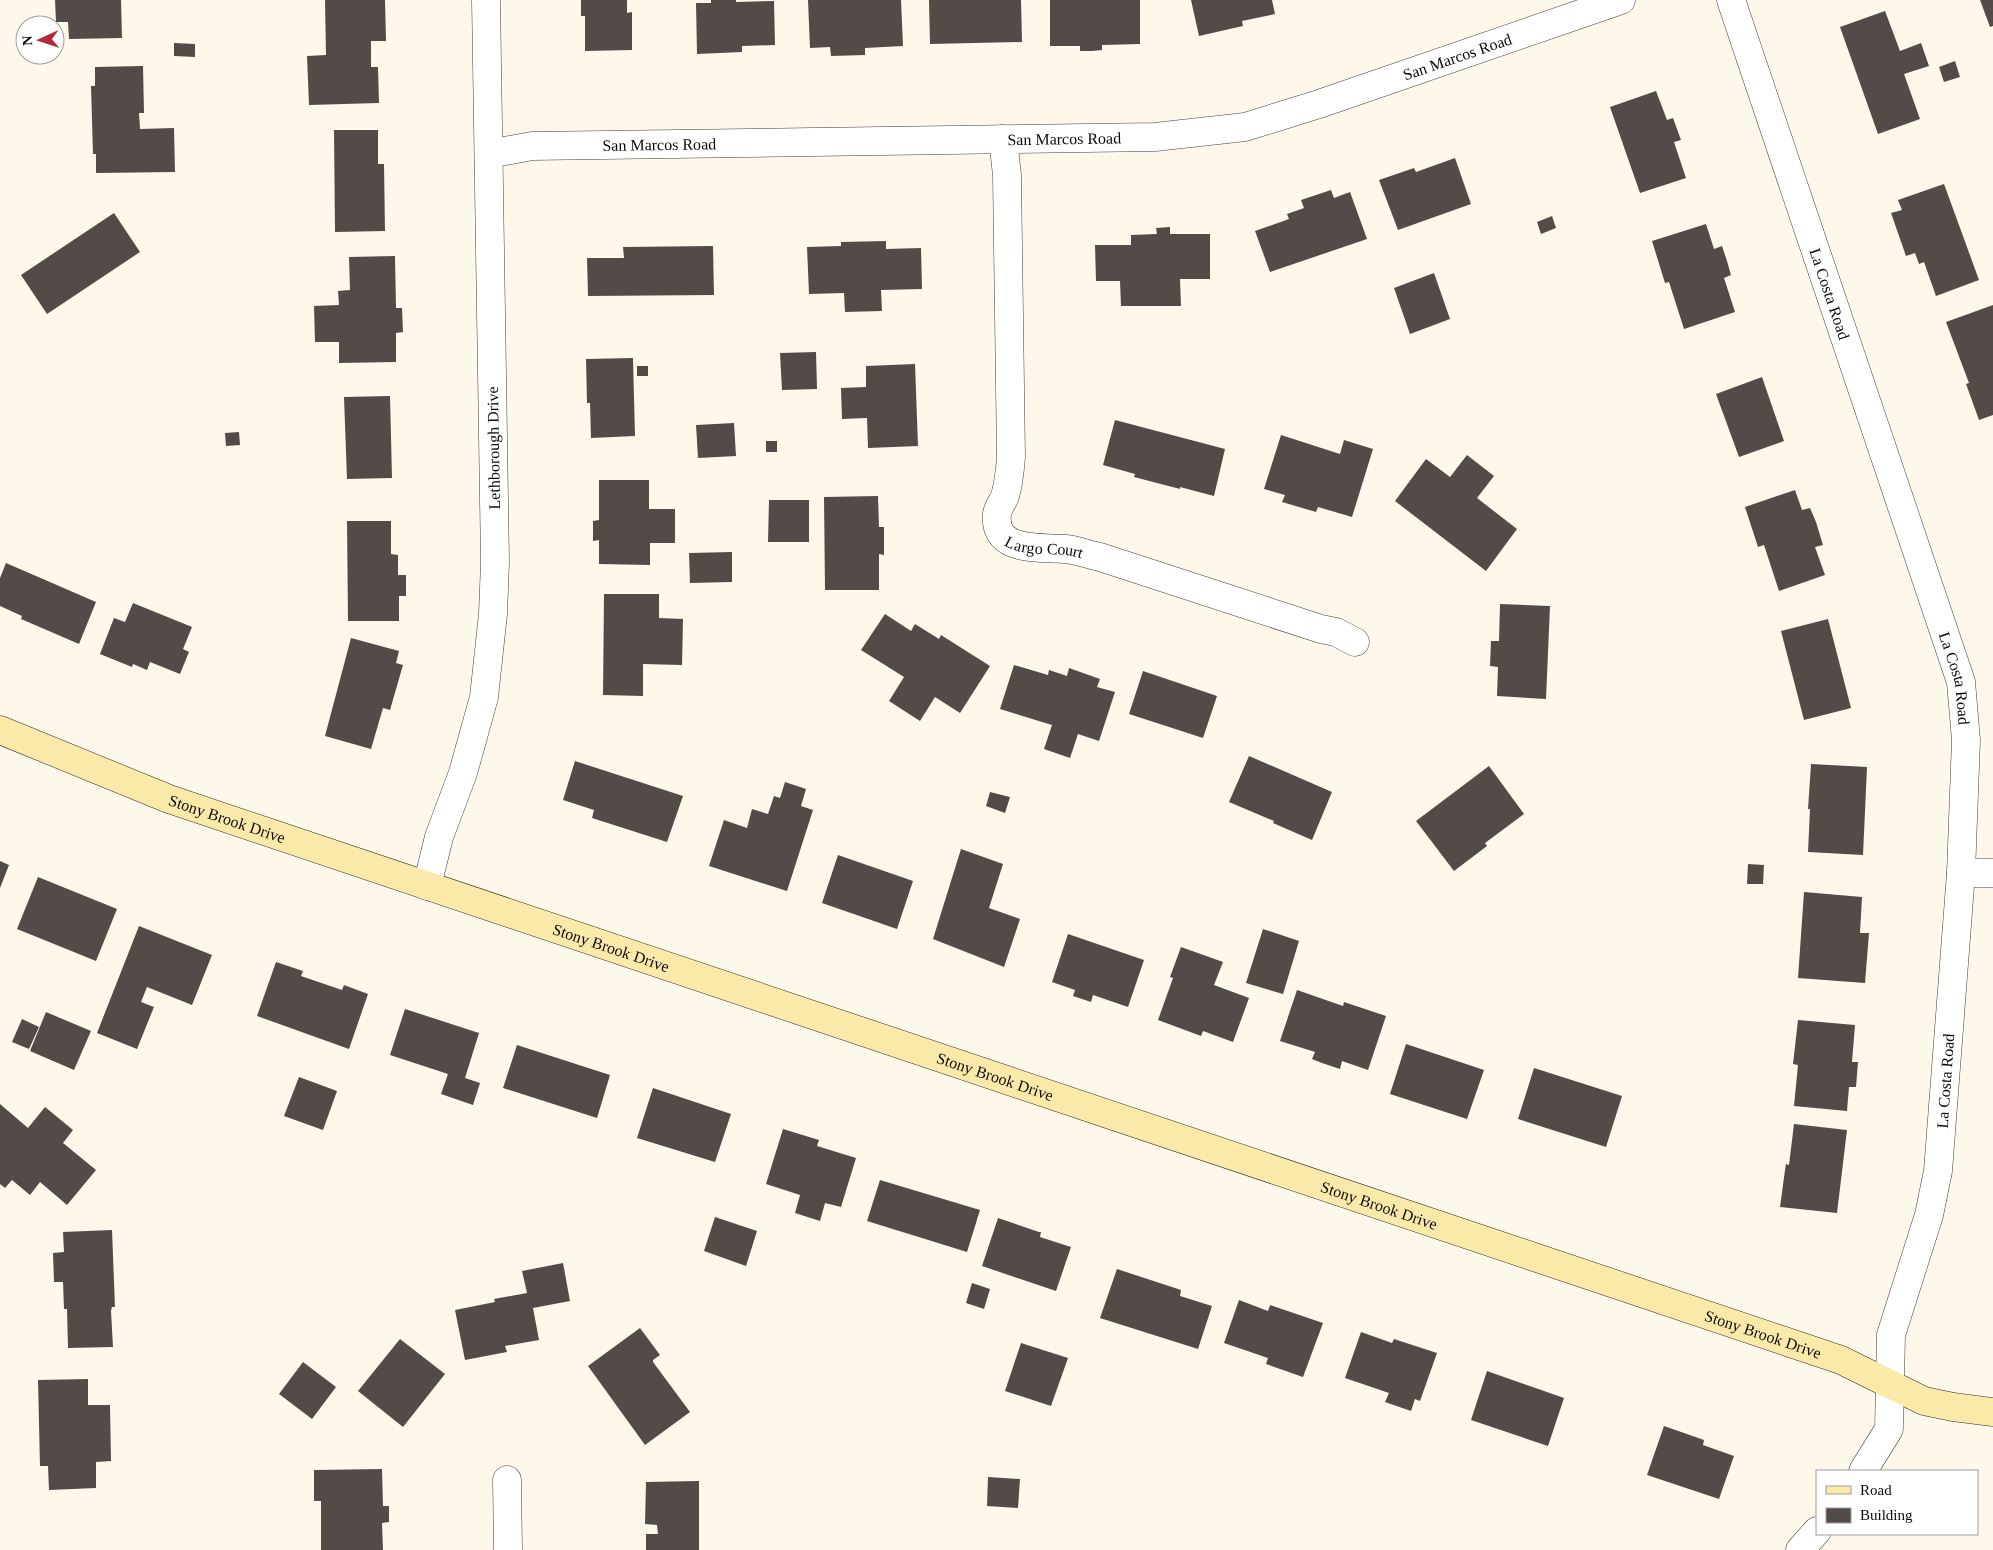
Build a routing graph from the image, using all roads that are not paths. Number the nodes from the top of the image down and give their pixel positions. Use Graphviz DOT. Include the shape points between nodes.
graph roads {
  1 [pos="486,0"];
  2 [pos="1620,0"];
  3 [pos="1731,0"];
  4 [pos="1003,139"];
  5 [pos="489,154"];
  6 [pos="1355,642"];
  7 [pos="0,730"];
  8 [pos="1993,872"];
  9 [pos="1961,873"];
  10 [pos="427,886"];
  11 [pos="1890,1384"];
  12 [pos="1993,1412"];
  13 [pos="1864,1470"];
  14 [pos="507,1480"];
  15 [pos="1816,1532"];
  16 [pos="508,1550"];
  17 [pos="1800,1550"];
  1 -- 5 [label="street, Lethborough Drive"];
  2 -- 4 [label="street, San Marcos Road" via="1245,127 1155,137"];
  3 -- 9 [label="street, La Costa Road" via="1961,682 1966,740"];
  4 -- 5 [label="street, San Marcos Road" via="532,146"];
  4 -- 6 [label="street, Largo Court" via="1007,175 1011,457 1008,484 997,512 998,526 1006,539 1016,545 1069,550 1100,557 1336,632"];
  5 -- 10 [label="street, Lethborough Drive" via="493,614 484,697 463,773 439,837"];
  7 -- 10 [label="street, Stony Brook Drive" via="169,799"];
  8 -- 9 [label="street"];
  9 -- 11 [label="street, La Costa Road" via="1938,1171 1929,1215 1891,1335"];
  10 -- 11 [label="street, Stony Brook Drive" via="1831,1357"];
  11 -- 12 [label="street, Stony Brook Drive" via="1924,1401"];
  11 -- 13 [label="street, La Costa Road" via="1889,1428"];
  14 -- 16 [label="street"];
  15 -- 17 [label="street"];
}
